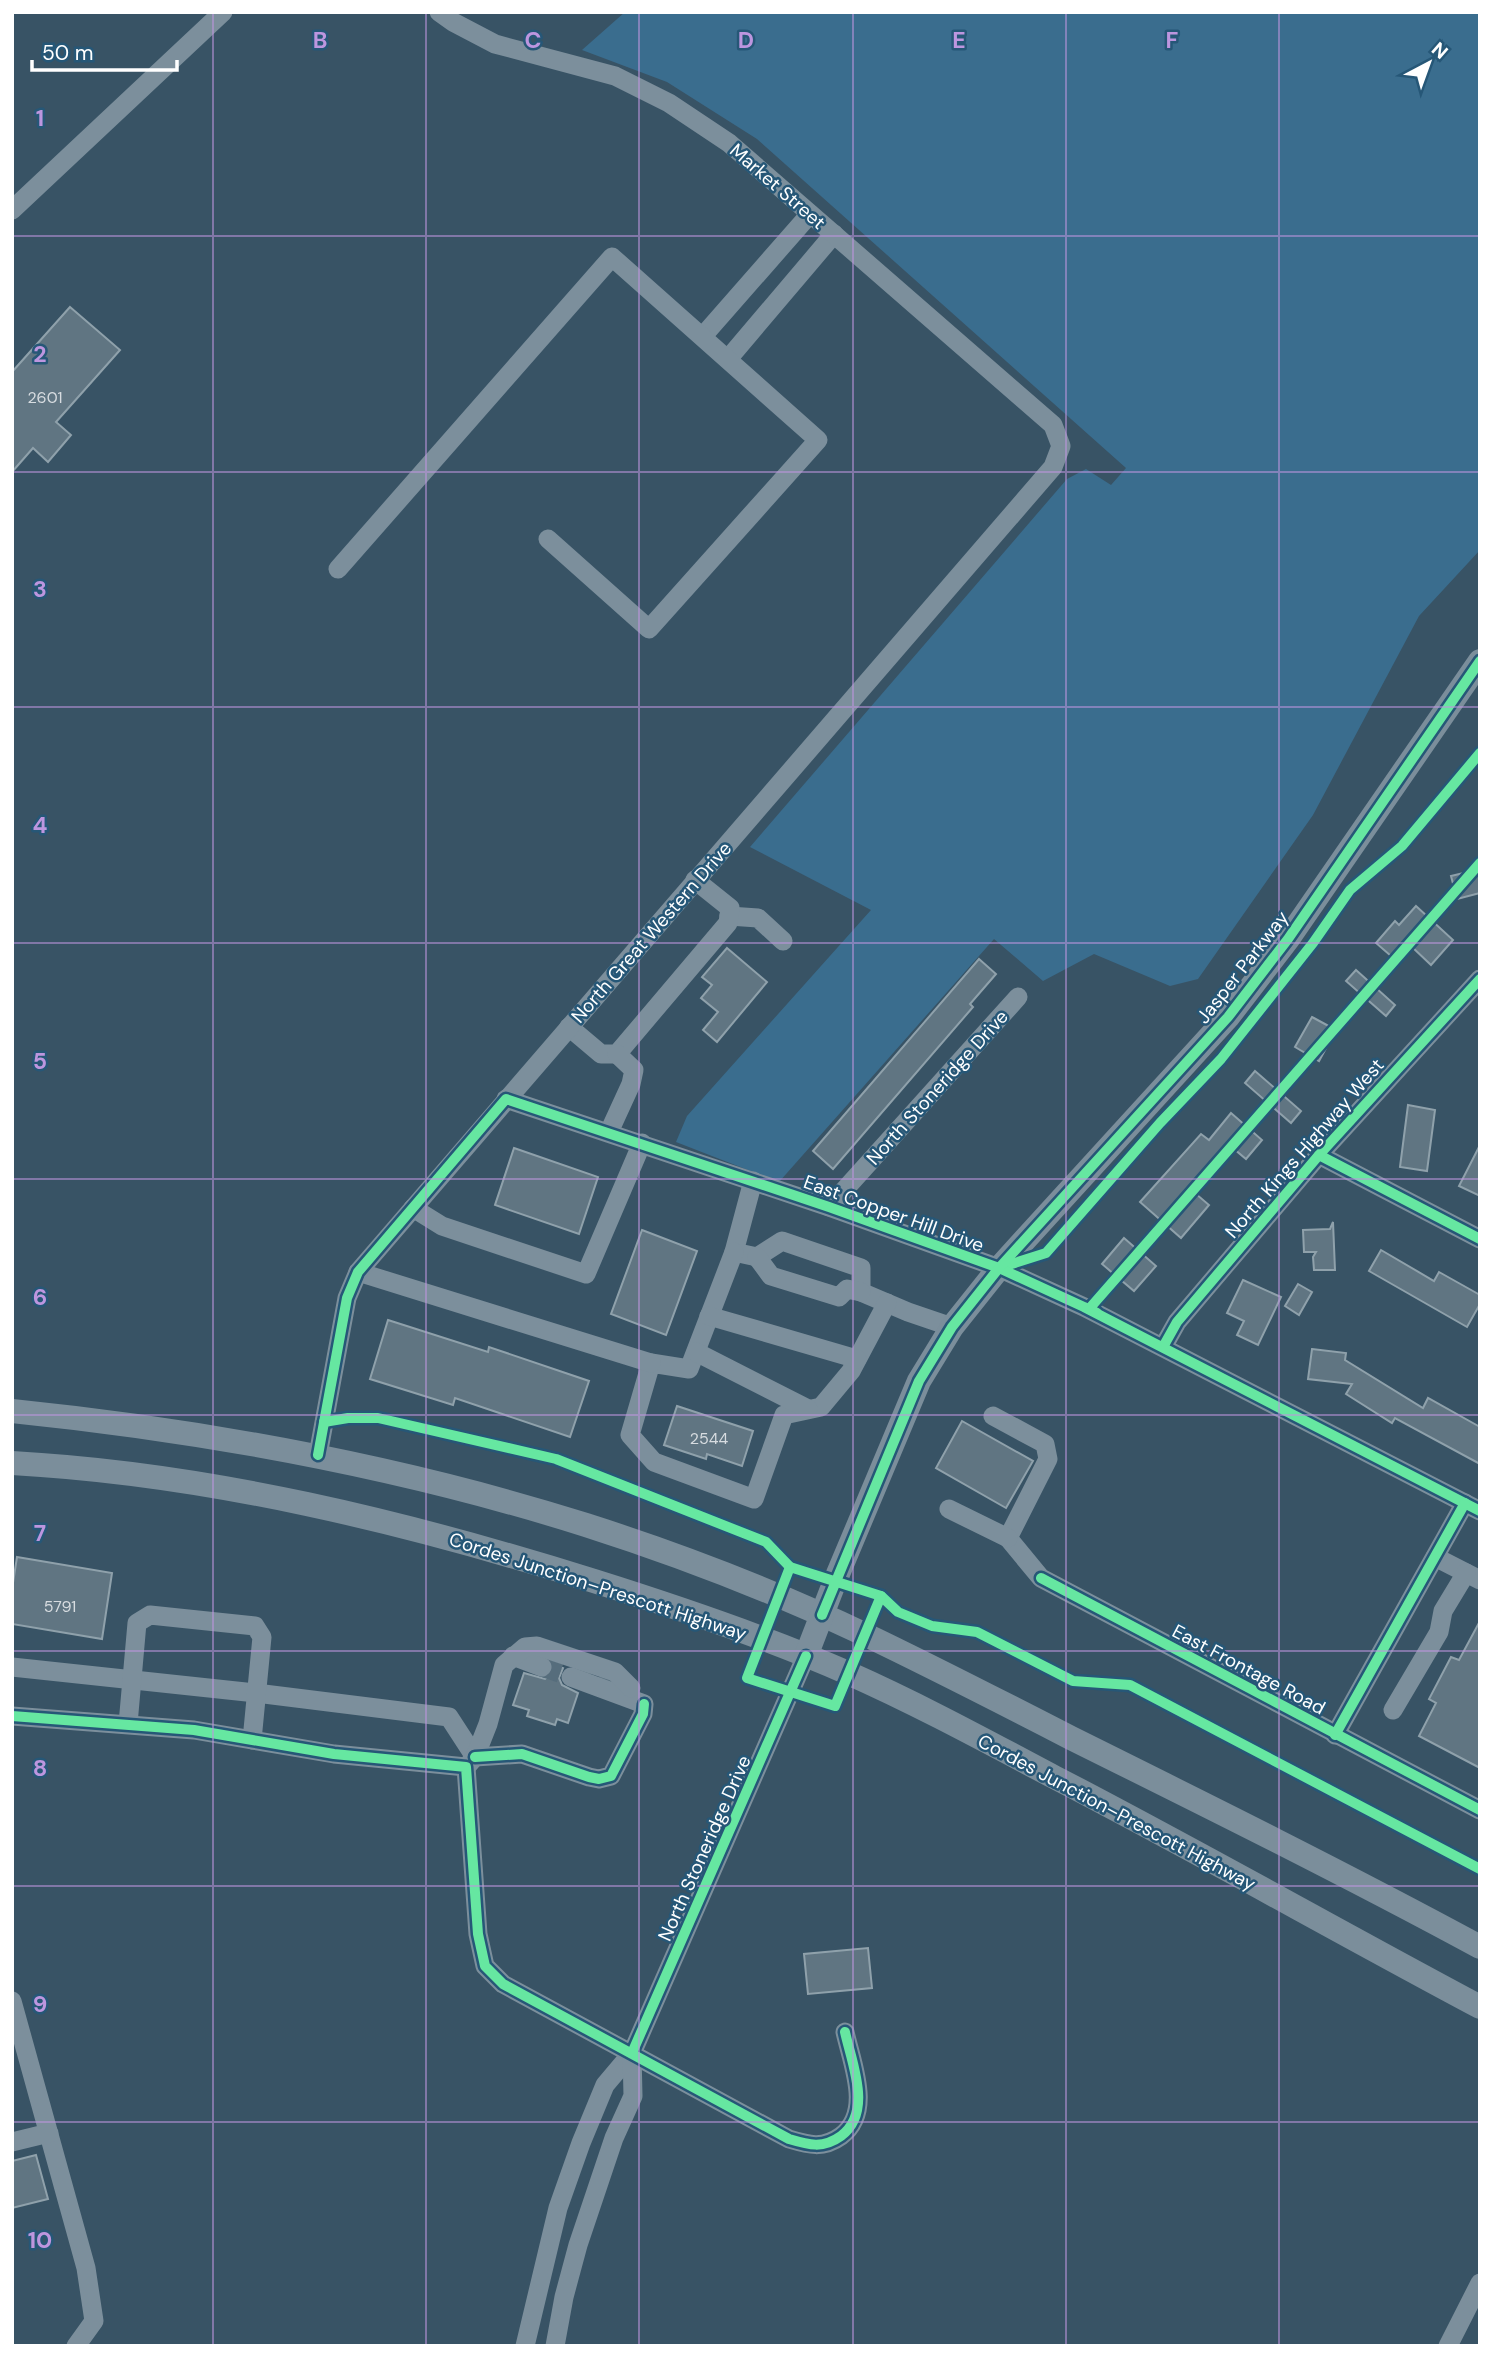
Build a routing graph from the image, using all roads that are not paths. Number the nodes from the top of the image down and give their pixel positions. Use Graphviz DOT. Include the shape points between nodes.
graph roads {
  1 [pos="223,12"];
  2 [pos="439,12"];
  3 [pos="12,210"];
  4 [pos="810,214"];
  5 [pos="834,234"];
  6 [pos="703,336"];
  7 [pos="728,359"];
  8 [pos="1061,446"];
  9 [pos="548,539"];
  10 [pos="338,569"];
  11 [pos="1480,661"];
  12 [pos="695,880"];
  13 [pos="729,916"];
  14 [pos="783,941"];
  15 [pos="1480,979"];
  16 [pos="1017,997"];
  17 [pos="569,1027"];
  18 [pos="617,1054"];
  19 [pos="506,1099"];
  20 [pos="609,1132"];
  21 [pos="642,1143"];
  22 [pos="1319,1155"];
  23 [pos="753,1181"];
  24 [pos="412,1208"];
  25 [pos="829,1208"];
  26 [pos="1480,1239"];
  27 [pos="734,1252"];
  28 [pos="757,1256"];
  29 [pos="999,1268"];
  30 [pos="358,1272"];
  31 [pos="861,1292"];
  32 [pos="887,1303"];
  33 [pos="709,1316"];
  34 [pos="951,1327"];
  35 [pos="1163,1347"];
  36 [pos="857,1359"];
  37 [pos="692,1360"];
  38 [pos="651,1363"];
  39 [pos="808,1409"];
  40 [pos="12,1410"];
  41 [pos="993,1416"];
  42 [pos="318,1455"];
  43 [pos="12,1463"];
  44 [pos="1473,1507"];
  45 [pos="949,1509"];
  46 [pos="1008,1538"];
  47 [pos="1435,1557"];
  48 [pos="1473,1576"];
  49 [pos="822,1615"];
  50 [pos="513,1656"];
  51 [pos="806,1656"];
  52 [pos="543,1662"];
  53 [pos="12,1667"];
  54 [pos="571,1677"];
  55 [pos="132,1679"];
  56 [pos="631,1688"];
  57 [pos="256,1693"];
  58 [pos="1393,1710"];
  59 [pos="12,1716"];
  60 [pos="128,1724"];
  61 [pos="1335,1735"];
  62 [pos="252,1740"];
  63 [pos="471,1762"];
  64 [pos="1480,1810"];
  65 [pos="1480,1947"];
  66 [pos="12,2001"];
  67 [pos="1480,2007"];
  68 [pos="845,2032"];
  69 [pos="632,2053"];
  70 [pos="49,2133"];
  71 [pos="12,2142"];
  72 [pos="1480,2283"];
  73 [pos="76,2346"];
  74 [pos="525,2346"];
  75 [pos="555,2346"];
  76 [pos="1448,2346"];
  1 -- 3 [label="street"];
  2 -- 4 [label="street, Market Street" via="495,44 615,76 669,103 729,143"];
  4 -- 5 [label="street, Market Street"];
  4 -- 6 [label="street"];
  5 -- 7 [label="street"];
  5 -- 8 [label="street, Market Street" via="1053,425"];
  6 -- 7 [label="street"];
  6 -- 10 [label="street" via="612,257"];
  7 -- 9 [label="street" via="818,440 649,629"];
  8 -- 12 [label="street, North Great Western Drive" via="1053,467"];
  11 -- 29 [label="main road, Jasper Parkway" via="1296,928 1228,1017"];
  12 -- 13 [label="street" via="730,908"];
  12 -- 17 [label="street, North Great Western Drive"];
  13 -- 14 [label="street" via="758,918"];
  13 -- 18 [label="street" via="728,923"];
  15 -- 22 [label="street, North Kings Highway West"];
  16 -- 25 [label="street, North Stoneridge Drive"];
  17 -- 18 [label="street" via="600,1054"];
  17 -- 19 [label="street, North Great Western Drive"];
  18 -- 20 [label="street" via="634,1070"];
  19 -- 20 [label="street, East Copper Hill Drive"];
  19 -- 24 [label="street, North Great Western Drive"];
  20 -- 21 [label="street, East Copper Hill Drive"];
  21 -- 23 [label="street, East Copper Hill Drive"];
  21 -- 24 [label="street" via="586,1274 442,1226"];
  22 -- 26 [label="street"];
  22 -- 35 [label="street, North Kings Highway West" via="1177,1322"];
  23 -- 25 [label="street, East Copper Hill Drive"];
  23 -- 27 [label="street"];
  24 -- 30 [label="street, North Great Western Drive"];
  25 -- 29 [label="street, East Copper Hill Drive"];
  27 -- 28 [label="street"];
  27 -- 33 [label="street"];
  28 -- 31 [label="street" via="771,1276 839,1297 847,1289"];
  28 -- 31 [label="street" via="782,1241 861,1268"];
  29 -- 34 [label="main road, North Stoneridge Drive"];
  29 -- 35 [label="street, East Copper Hill Drive"];
  30 -- 38 [label="street"];
  30 -- 42 [label="street, North Great Western Drive" via="347,1298"];
  31 -- 32 [label="street"];
  32 -- 34 [label="street"];
  32 -- 36 [label="street"];
  33 -- 36 [label="street"];
  33 -- 37 [label="street"];
  34 -- 49 [label="main road, North Stoneridge Drive" via="919,1381"];
  35 -- 44 [label="street, East Copper Hill Drive"];
  36 -- 39 [label="street" via="821,1406"];
  37 -- 38 [label="street"];
  37 -- 39 [label="street"];
  38 -- 39 [label="street" via="630,1435 653,1462 754,1499 784,1415"];
  40 -- 42 [label="main road" via="106,1420"];
  41 -- 46 [label="street" via="1045,1444 1048,1459"];
  42 -- 49 [label="main road" via="455,1487 586,1525"];
  43 -- 51 [label="main road, Cordes Junction–Prescott Highway" via="197,1484 357,1515 571,1574"];
  44 -- 47 [label="street"];
  45 -- 46 [label="street"];
  46 -- 61 [label="street, East Frontage Road" via="1041,1578"];
  47 -- 48 [label="street"];
  47 -- 61 [label="street"];
  48 -- 58 [label="street" via="1443,1611 1438,1632"];
  49 -- 51 [label="main road, North Stoneridge Drive"];
  49 -- 65 [label="main road" via="1365,1885"];
  50 -- 52 [label="street"];
  50 -- 56 [label="street" via="525,1647 537,1646 615,1672"];
  50 -- 63 [label="street" via="504,1665 488,1724"];
  51 -- 67 [label="main road, Cordes Junction–Prescott Highway" via="993,1745"];
  51 -- 69 [label="street, North Stoneridge Drive"];
  53 -- 55 [label="street"];
  54 -- 63 [label="street" via="644,1704 611,1776 589,1777 522,1754"];
  55 -- 57 [label="street"];
  55 -- 57 [label="street" via="137,1623 150,1615 254,1626 262,1637"];
  55 -- 60 [label="street"];
  57 -- 62 [label="street"];
  57 -- 63 [label="street" via="449,1717"];
  59 -- 60 [label="street"];
  60 -- 62 [label="street"];
  61 -- 64 [label="street, East Frontage Road"];
  62 -- 63 [label="street" via="334,1754"];
  63 -- 69 [label="street" via="478,1934 485,1966 503,1984"];
  66 -- 70 [label="street"];
  68 -- 69 [label="street" via="860,2099 857,2116 831,2143 811,2146 789,2139"];
  69 -- 74 [label="street, North Stoneridge Drive" via="605,2085 581,2143 558,2208"];
  69 -- 75 [label="street, North Stoneridge Drive" via="633,2096 578,2245"];
  70 -- 71 [label="street"];
  70 -- 73 [label="street" via="86,2268 94,2320"];
  72 -- 76 [label="street"];
}
